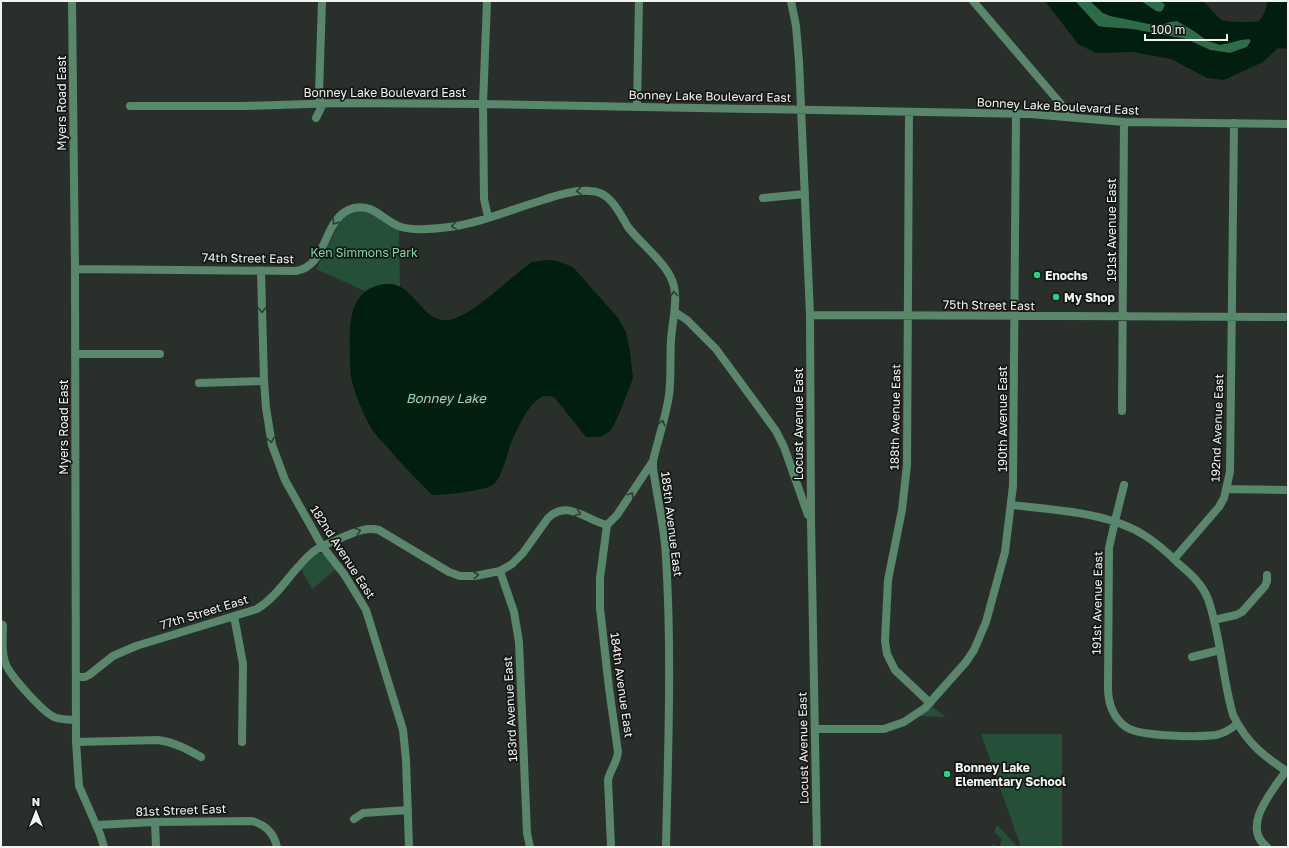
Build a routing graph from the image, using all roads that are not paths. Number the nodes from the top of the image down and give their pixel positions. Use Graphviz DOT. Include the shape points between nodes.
graph roads {
  1 [pos="72,1"];
  2 [pos="322,1"];
  3 [pos="487,1"];
  4 [pos="639,1"];
  5 [pos="791,1"];
  6 [pos="973,1"];
  7 [pos="323,104"];
  8 [pos="483,104"];
  9 [pos="130,106"];
  10 [pos="637,107"];
  11 [pos="800,110"];
  12 [pos="909,112"];
  13 [pos="1016,114"];
  14 [pos="1072,117"];
  15 [pos="316,118"];
  16 [pos="1124,122"];
  17 [pos="1234,123"];
  18 [pos="1288,124"];
  19 [pos="805,194"];
  20 [pos="763,198"];
  21 [pos="613,204"];
  22 [pos="488,217"];
  23 [pos="75,269"];
  24 [pos="261,271"];
  25 [pos="675,312"];
  26 [pos="810,315"];
  27 [pos="908,316"];
  28 [pos="1014,317"];
  29 [pos="1123,317"];
  30 [pos="1231,317"];
  31 [pos="1288,317"];
  32 [pos="75,354"];
  33 [pos="160,354"];
  34 [pos="264,382"];
  35 [pos="199,383"];
  36 [pos="1122,411"];
  37 [pos="653,461"];
  38 [pos="1124,485"];
  39 [pos="1227,489"];
  40 [pos="1288,490"];
  41 [pos="1012,505"];
  42 [pos="811,521"];
  43 [pos="1115,521"];
  44 [pos="606,525"];
  45 [pos="322,546"];
  46 [pos="1174,559"];
  47 [pos="500,571"];
  48 [pos="1267,575"];
  49 [pos="234,616"];
  50 [pos="1214,620"];
  51 [pos="1,624"];
  52 [pos="1220,650"];
  53 [pos="1192,657"];
  54 [pos="76,677"];
  55 [pos="930,703"];
  56 [pos="75,720"];
  57 [pos="1237,724"];
  58 [pos="815,729"];
  59 [pos="76,742"];
  60 [pos="242,742"];
  61 [pos="201,757"];
  62 [pos="1287,772"];
  63 [pos="408,810"];
  64 [pos="354,819"];
  65 [pos="155,822"];
  66 [pos="96,825"];
  67 [pos="104,847"];
  68 [pos="156,847"];
  69 [pos="277,847"];
  70 [pos="409,847"];
  71 [pos="530,847"];
  72 [pos="610,847"];
  73 [pos="666,847"];
  74 [pos="817,847"];
  75 [pos="1267,847"];
  1 -- 23 [label="street, Myers Road East"];
  2 -- 7 [label="street" via="318,93"];
  3 -- 8 [label="street"];
  4 -- 10 [label="street"];
  5 -- 11 [label="street, Locust Avenue East" via="797,37"];
  6 -- 14 [label="street"];
  7 -- 8 [label="street, Bonney Lake Boulevard East"];
  7 -- 9 [label="street, Bonney Lake Boulevard East"];
  7 -- 15 [label="street"];
  8 -- 10 [label="street, Bonney Lake Boulevard East"];
  8 -- 22 [label="street" via="484,199"];
  10 -- 11 [label="street, Bonney Lake Boulevard East"];
  11 -- 12 [label="street, Bonney Lake Boulevard East"];
  11 -- 19 [label="street, Locust Avenue East"];
  12 -- 13 [label="street, Bonney Lake Boulevard East"];
  12 -- 27 [label="street, 188th Avenue East"];
  13 -- 14 [label="street, Bonney Lake Boulevard East"];
  13 -- 28 [label="street, 190th Avenue East"];
  14 -- 16 [label="street, Bonney Lake Boulevard East"];
  16 -- 17 [label="street, Bonney Lake Boulevard East"];
  16 -- 29 [label="street, 191st Avenue East"];
  17 -- 18 [label="street, Bonney Lake Boulevard East"];
  17 -- 30 [label="street, 192nd Avenue East"];
  19 -- 20 [label="street"];
  19 -- 26 [label="street, Locust Avenue East"];
  21 -- 22 [label="street, 74th Street East, one-way" via="600,193 569,192"];
  25 -- 21 [label="street, 185th Avenue East, one-way" via="673,283 670,276"];
  22 -- 24 [label="street, 74th Street East, one-way" via="451,226 409,228 391,223 367,208 354,208 339,217 316,259 308,268 296,271"];
  23 -- 24 [label="street, 74th Street East"];
  23 -- 32 [label="street, Myers Road East"];
  24 -- 34 [label="street, 182nd Avenue East, one-way"];
  37 -- 25 [label="street, 185th Avenue East, one-way" via="669,395"];
  25 -- 42 [label="street" via="687,320 716,349 776,431"];
  26 -- 27 [label="street, 75th Street East"];
  26 -- 42 [label="street, Locust Avenue East"];
  27 -- 28 [label="street, 75th Street East"];
  27 -- 55 [label="street, 188th Avenue East" via="906,480 888,580 885,641 887,654 896,670"];
  28 -- 29 [label="street, 75th Street East"];
  28 -- 41 [label="street, 190th Avenue East"];
  29 -- 30 [label="street, 75th Street East"];
  29 -- 36 [label="street, 191st Avenue East"];
  30 -- 31 [label="street, 75th Street East"];
  30 -- 39 [label="street, 192nd Avenue East" via="1230,464"];
  32 -- 33 [label="street"];
  32 -- 54 [label="street, Myers Road East"];
  34 -- 35 [label="street"];
  34 -- 45 [label="street, 182nd Avenue East, one-way" via="268,428 277,463"];
  44 -- 37 [label="street, one-way" via="617,515"];
  37 -- 73 [label="street, 185th Avenue East" via="667,563 669,699"];
  38 -- 43 [label="street, 191st Avenue East"];
  39 -- 40 [label="street"];
  39 -- 46 [label="street, 192nd Avenue East" via="1219,507"];
  41 -- 43 [label="street"];
  41 -- 55 [label="street, 190th Avenue East" via="1005,552 982,634 966,662"];
  42 -- 58 [label="street, Locust Avenue East"];
  43 -- 46 [label="street" via="1144,534"];
  43 -- 57 [label="street, 191st Avenue East" via="1109,557 1110,707 1127,728 1138,733 1216,735"];
  47 -- 44 [label="street, 77th Street East, one-way" via="518,559 548,518 556,512 574,511"];
  44 -- 72 [label="street, 184th Avenue East" via="600,578 600,608 618,752 608,780"];
  45 -- 47 [label="street, 77th Street East, one-way" via="353,533 374,529 455,575 475,576"];
  45 -- 49 [label="street, 77th Street East" via="307,557 261,606"];
  45 -- 63 [label="street, 182nd Avenue East" via="344,574 366,610 403,730"];
  46 -- 50 [label="street" via="1204,589"];
  47 -- 71 [label="street, 183rd Avenue East" via="514,612 519,642 527,833"];
  48 -- 50 [label="street" via="1265,586 1242,612"];
  49 -- 54 [label="street, 77th Street East" via="124,650 89,675"];
  49 -- 60 [label="street" via="243,664"];
  50 -- 52 [label="street"];
  51 -- 56 [label="street" via="4,661 11,672 41,708 58,718"];
  52 -- 53 [label="street"];
  52 -- 57 [label="street"];
  54 -- 56 [label="street, Myers Road East"];
  55 -- 58 [label="street, 190th Avenue East" via="904,722 884,729"];
  56 -- 59 [label="street, Myers Road East"];
  57 -- 62 [label="street" via="1255,748"];
  58 -- 74 [label="street, Locust Avenue East"];
  59 -- 61 [label="street" via="168,741"];
  59 -- 66 [label="street, Myers Road East" via="79,786"];
  62 -- 75 [label="street" via="1264,804 1257,819 1258,835"];
  63 -- 64 [label="street" via="363,813"];
  63 -- 70 [label="street, 182nd Avenue East"];
  65 -- 66 [label="street, 81st Street East"];
  65 -- 68 [label="street"];
  65 -- 69 [label="street, 81st Street East" via="248,820 265,827 273,835"];
  66 -- 67 [label="street, Myers Road East"];
}
